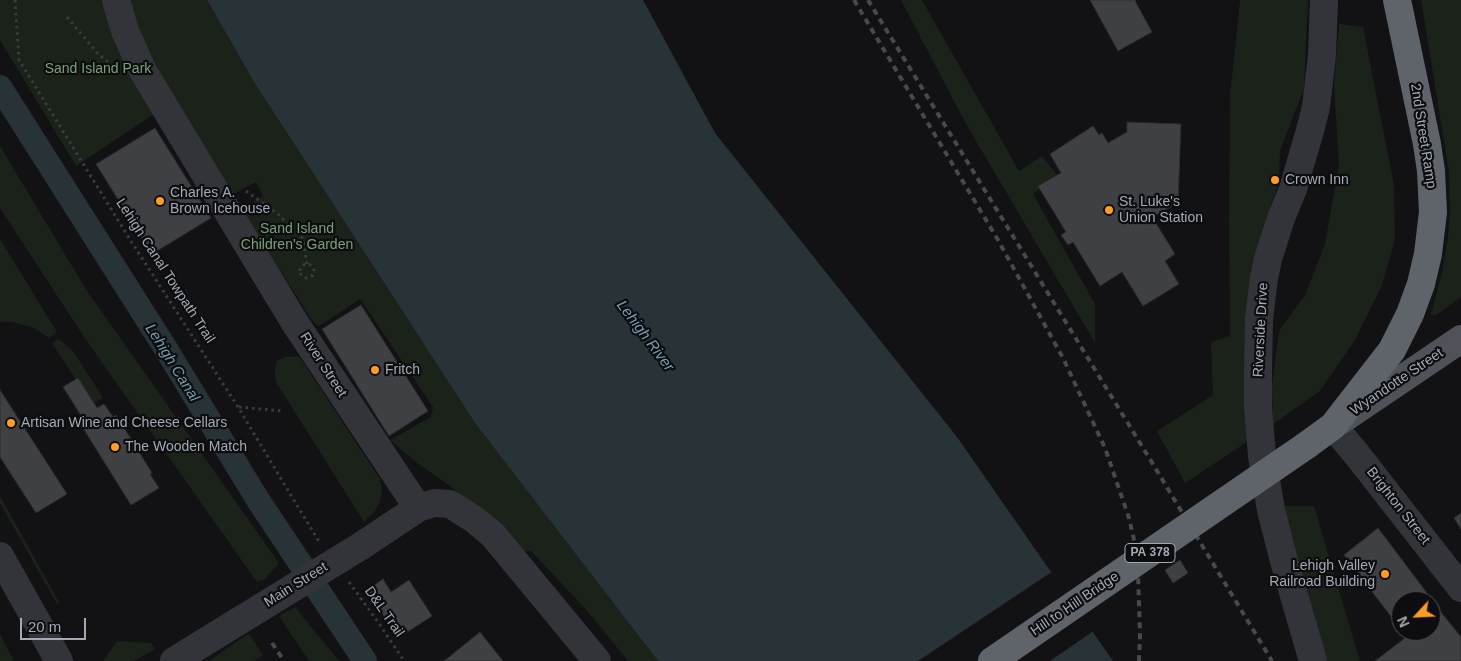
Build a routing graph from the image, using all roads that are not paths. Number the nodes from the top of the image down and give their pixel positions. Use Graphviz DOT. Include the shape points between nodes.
graph roads {
  1 [pos="116,0"];
  2 [pos="1324,0"];
  3 [pos="1397,0"];
  4 [pos="1461,339"];
  5 [pos="1333,426"];
  6 [pos="418,508"];
  7 [pos="0,556"];
  8 [pos="1461,588"];
  9 [pos="59,661"];
  10 [pos="174,661"];
  11 [pos="597,661"];
  12 [pos="992,661"];
  13 [pos="1313,661"];
  1 -- 6 [label="street, River Street" via="125,31 161,101 295,323"];
  2 -- 13 [label="street, Riverside Drive" via="1316,107 1293,189 1268,259 1259,319 1258,372 1262,456 1271,510"];
  3 -- 5 [label="highway, 2nd Street Ramp" via="1431,171 1433,212 1428,254 1410,314 1392,350"];
  4 -- 5 [label="main road, Wyandotte Street / PA 378"];
  5 -- 8 [label="street, Brighton Street"];
  5 -- 12 [label="highway, Hill to Hill Bridge / PA 378, bridge"];
  6 -- 10 [label="street, Main Street"];
  6 -- 11 [label="street" via="434,503 450,504 493,535"];
  7 -- 9 [label="street"];
}
